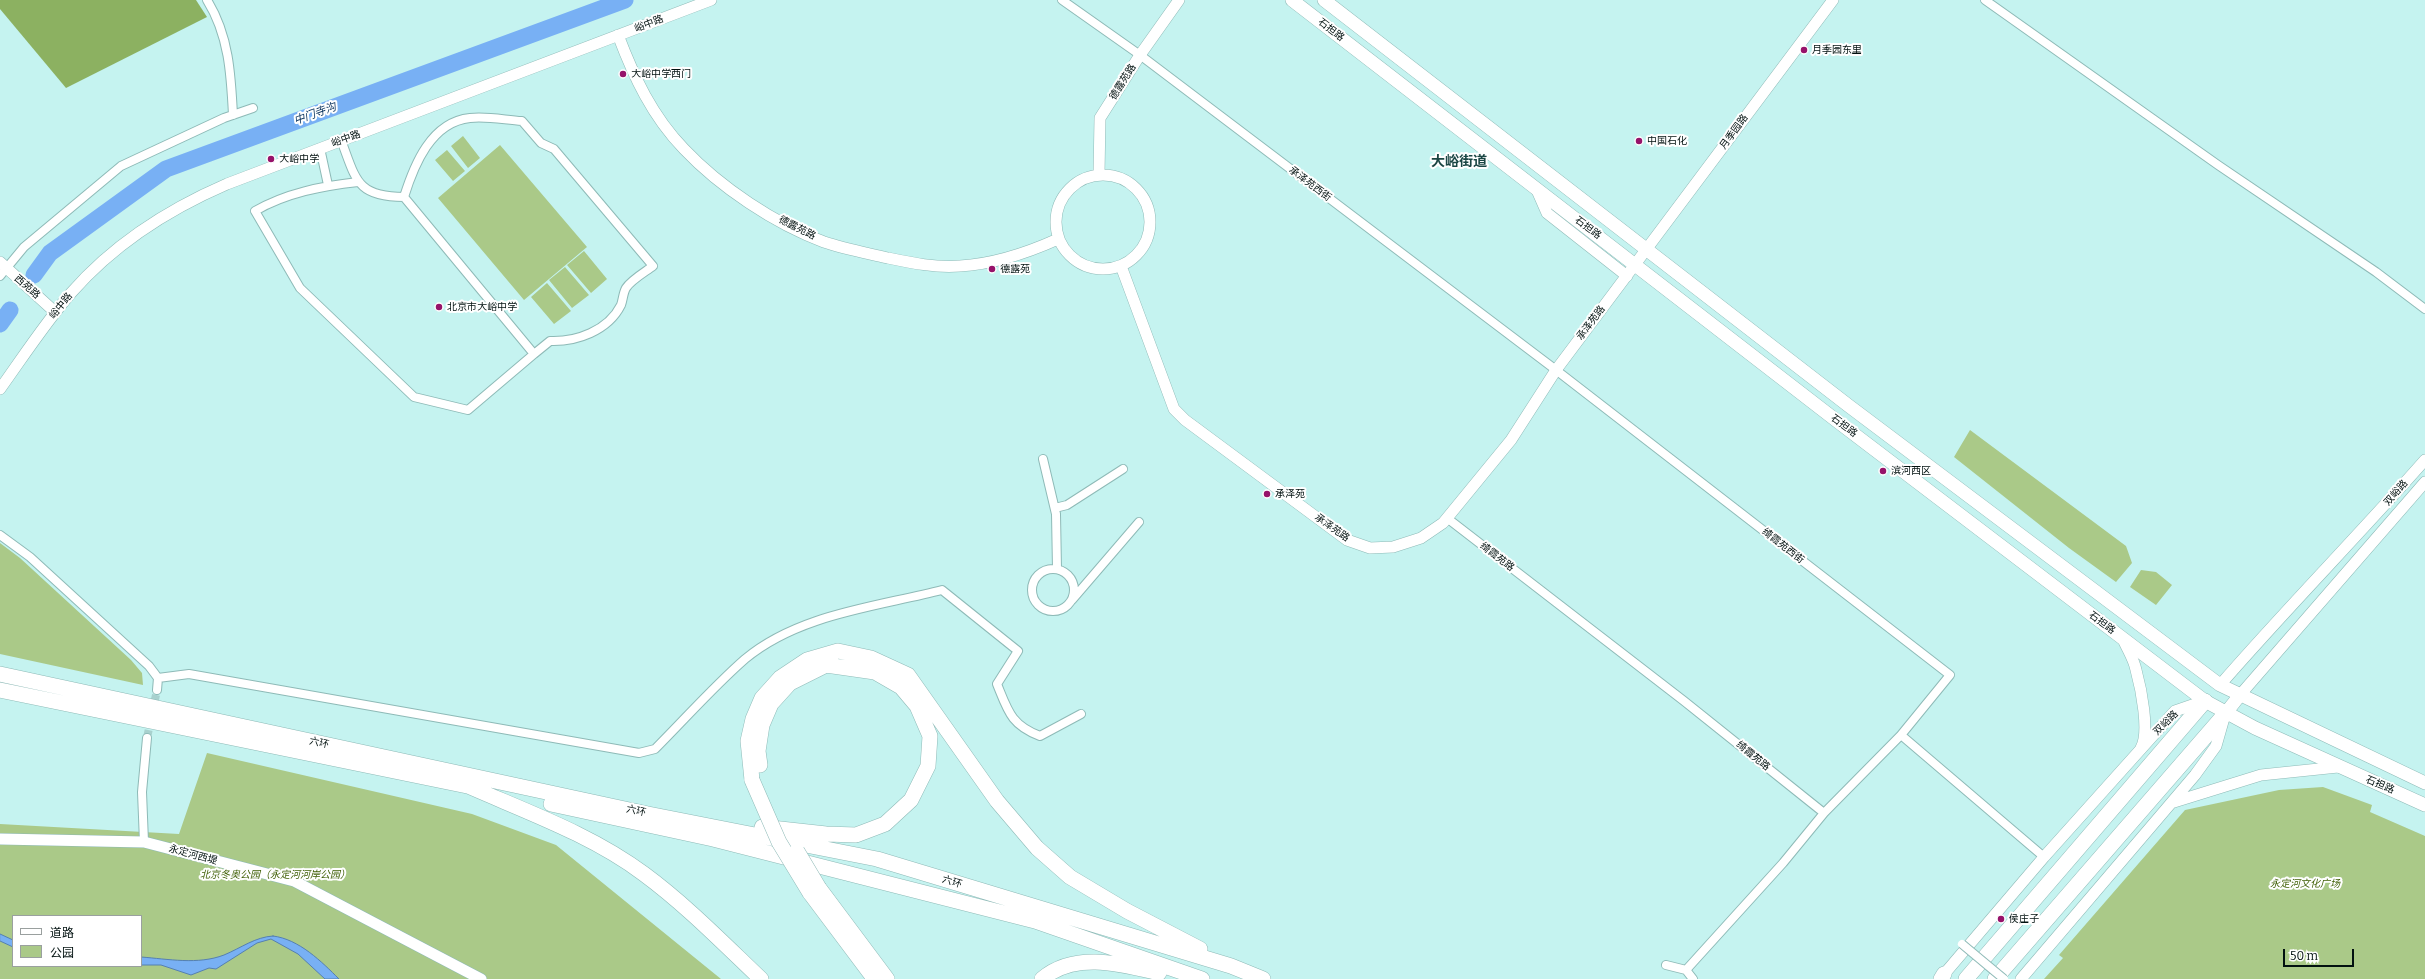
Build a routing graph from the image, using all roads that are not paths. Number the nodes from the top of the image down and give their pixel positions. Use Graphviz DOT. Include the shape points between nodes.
graph roads {
  1 [pos="208,0"];
  2 [pos="711,0"];
  3 [pos="1062,0"];
  4 [pos="1179,0"];
  5 [pos="1292,0"];
  6 [pos="1324,0"];
  7 [pos="1833,0"];
  8 [pos="1986,0"];
  9 [pos="618,35"];
  10 [pos="1140,55"];
  11 [pos="253,108"];
  12 [pos="234,115"];
  13 [pos="341,140"];
  14 [pos="320,148"];
  15 [pos="1099,174"];
  16 [pos="358,182"];
  17 [pos="328,185"];
  18 [pos="1536,187"];
  19 [pos="404,197"];
  20 [pos="1058,239"];
  21 [pos="1648,248"];
  22 [pos="1636,265"];
  23 [pos="1121,266"];
  24 [pos="2,269"];
  25 [pos="1627,276"];
  26 [pos="2425,309"];
  27 [pos="55,312"];
  28 [pos="534,354"];
  29 [pos="1556,370"];
  30 [pos="0,389"];
  31 [pos="1043,459"];
  32 [pos="2425,460"];
  33 [pos="1123,469"];
  34 [pos="2425,482"];
  35 [pos="1055,508"];
  36 [pos="1447,518"];
  37 [pos="1139,522"];
  38 [pos="0,535"];
  39 [pos="1057,569"];
  40 [pos="1070,602"];
  41 [pos="2123,638"];
  42 [pos="0,674"];
  43 [pos="158,678"];
  44 [pos="2220,685"];
  45 [pos="0,690"];
  46 [pos="157,690"];
  47 [pos="2240,695"];
  48 [pos="2205,701"];
  49 [pos="1081,714"];
  50 [pos="2225,714"];
  51 [pos="1901,735"];
  52 [pos="147,738"];
  53 [pos="2138,753"];
  54 [pos="2338,767"];
  55 [pos="757,779"];
  56 [pos="2425,783"];
  57 [pos="468,786"];
  58 [pos="2174,802"];
  59 [pos="2425,805"];
  60 [pos="1824,813"];
  61 [pos="648,814"];
  62 [pos="0,839"];
  63 [pos="144,842"];
  64 [pos="2044,857"];
  65 [pos="815,890"];
  66 [pos="1962,944"];
  67 [pos="1666,965"];
  68 [pos="1231,966"];
  69 [pos="1686,970"];
  70 [pos="1942,977"];
  71 [pos="480,979"];
  72 [pos="761,979"];
  73 [pos="874,979"];
  74 [pos="887,979"];
  75 [pos="1042,979"];
  76 [pos="1185,979"];
  77 [pos="1202,979"];
  78 [pos="1263,979"];
  79 [pos="1693,979"];
  80 [pos="1966,979"];
  81 [pos="1995,979"];
  82 [pos="2004,979"];
  83 [pos="2021,979"];
  1 -- 12 [label="street" via="217,15 231,64"];
  2 -- 9 [label="street, 峪中路"];
  3 -- 10 [label="street, 承泽苑西街"];
  4 -- 10 [label="street, 德露苑路"];
  5 -- 18 [label="main road, 石担路"];
  6 -- 21 [label="main road, 石担路"];
  7 -- 21 [label="street, 月季园路"];
  8 -- 26 [label="street" via="2218,165 2376,272"];
  9 -- 13 [label="street, 峪中路"];
  9 -- 20 [label="street, 德露苑路" via="637,85 666,128 684,149 722,184 794,228 824,242 920,265 954,266 1021,255"];
  10 -- 15 [label="street, 德露苑路" via="1100,118"];
  10 -- 29 [label="street, 承泽苑西街"];
  11 -- 12 [label="street"];
  12 -- 24 [label="street" via="121,166 24,247"];
  13 -- 14 [label="street, 峪中路"];
  13 -- 16 [label="street"];
  14 -- 17 [label="street"];
  14 -- 27 [label="street, 峪中路" via="201,195 158,220 96,267"];
  15 -- 20 [label="street" via="1088,176 1074,184 1063,195 1057,209 1055,224"];
  15 -- 23 [label="street" via="1119,176 1133,184 1144,197 1150,212 1150,228 1145,244 1135,257"];
  16 -- 17 [label="street"];
  16 -- 19 [label="street" via="376,195"];
  17 -- 28 [label="street" via="296,193 255,211 300,288 414,397 468,410"];
  18 -- 22 [label="main road, 石担路"];
  18 -- 25 [label="street" via="1547,213"];
  19 -- 28 [label="street"];
  19 -- 28 [label="street" via="420,155 433,138 454,122 469,118 522,121 541,143 554,150 653,266 626,287 621,306 610,319 592,333 571,341 550,341"];
  20 -- 23 [label="street" via="1066,252 1084,265 1107,270"];
  21 -- 22 [label="street, 月季园路"];
  21 -- 44 [label="main road, 石担路" via="1849,406"];
  22 -- 25 [label="street, 承泽苑路"];
  22 -- 41 [label="main road, 石担路"];
  23 -- 36 [label="street, 承泽苑路" via="1174,409 1185,420 1347,540 1370,548 1393,547 1421,538"];
  24 -- 27 [label="street, 西苑路"];
  25 -- 29 [label="street, 承泽苑路"];
  27 -- 30 [label="street, 峪中路"];
  29 -- 36 [label="street, 承泽苑路" via="1511,440"];
  29 -- 51 [label="street, 绮霞苑西街" via="1950,675"];
  31 -- 35 [label="street"];
  32 -- 44 [label="street, 双峪路"];
  33 -- 35 [label="street" via="1067,505"];
  34 -- 47 [label="street, 双峪路"];
  35 -- 39 [label="street"];
  36 -- 60 [label="street, 绮霞苑路"];
  37 -- 40 [label="street"];
  38 -- 43 [label="street" via="36,562 149,666"];
  39 -- 40 [label="street" via="1064,572 1073,582 1074,589"];
  39 -- 40 [label="street" via="1043,571 1037,575 1031,588 1031,595 1034,602 1046,611 1059,611"];
  41 -- 48 [label="main road, 石担路"];
  41 -- 53 [label="street" via="2136,669 2142,703 2144,742"];
  42 -- 61 [label="highway, 六环"];
  43 -- 46 [label="street"];
  43 -- 49 [label="street" via="189,674 639,753 654,749 746,658 782,636 831,616 942,590 1018,651 997,684 1009,714 1023,730 1040,736"];
  44 -- 47 [label="main road, 石担路"];
  44 -- 48 [label="main road"];
  45 -- 57 [label="highway, 六环"];
  47 -- 50 [label="main road"];
  47 -- 56 [label="main road, 石担路"];
  48 -- 50 [label="main road, 石担路"];
  48 -- 53 [label="street, 双峪路" via="2175,711"];
  48 -- 80 [label="highway, 双峪路"];
  50 -- 54 [label="main road, 石担路"];
  50 -- 58 [label="street" via="2216,746"];
  50 -- 81 [label="highway"];
  51 -- 60 [label="street"];
  51 -- 64 [label="street"];
  52 -- 63 [label="street" via="142,792"];
  53 -- 64 [label="street, 双峪路"];
  54 -- 58 [label="street" via="2261,775"];
  54 -- 59 [label="main road, 石担路"];
  55 -- 61 [label="highway" via="762,725 771,704 790,683 826,665 875,672 901,687 917,706 930,736 928,766 911,800 885,824 856,835 826,834"];
  55 -- 65 [label="highway, bridge"];
  55 -- 68 [label="highway" via="748,741 753,719 762,698 780,678 807,660 838,651 871,658 908,675 997,801 1037,848 1070,877 1127,911"];
  57 -- 72 [label="highway" via="586,838 643,873 709,928"];
  57 -- 77 [label="highway, 六环" via="713,839 1035,921"];
  58 -- 83 [label="street"];
  60 -- 69 [label="street" via="1783,863"];
  61 -- 68 [label="highway, 六环" via="877,859"];
  62 -- 63 [label="street, 永定河西堤"];
  63 -- 71 [label="street, 永定河西堤" via="294,881"];
  64 -- 70 [label="street, 双峪路"];
  65 -- 73 [label="highway"];
  65 -- 74 [label="highway"];
  66 -- 82 [label="street, bridge"];
  67 -- 69 [label="street"];
  68 -- 78 [label="highway, 六环"];
  69 -- 79 [label="street"];
  75 -- 76 [label="highway" via="1053,969 1084,962 1115,963"];
}
